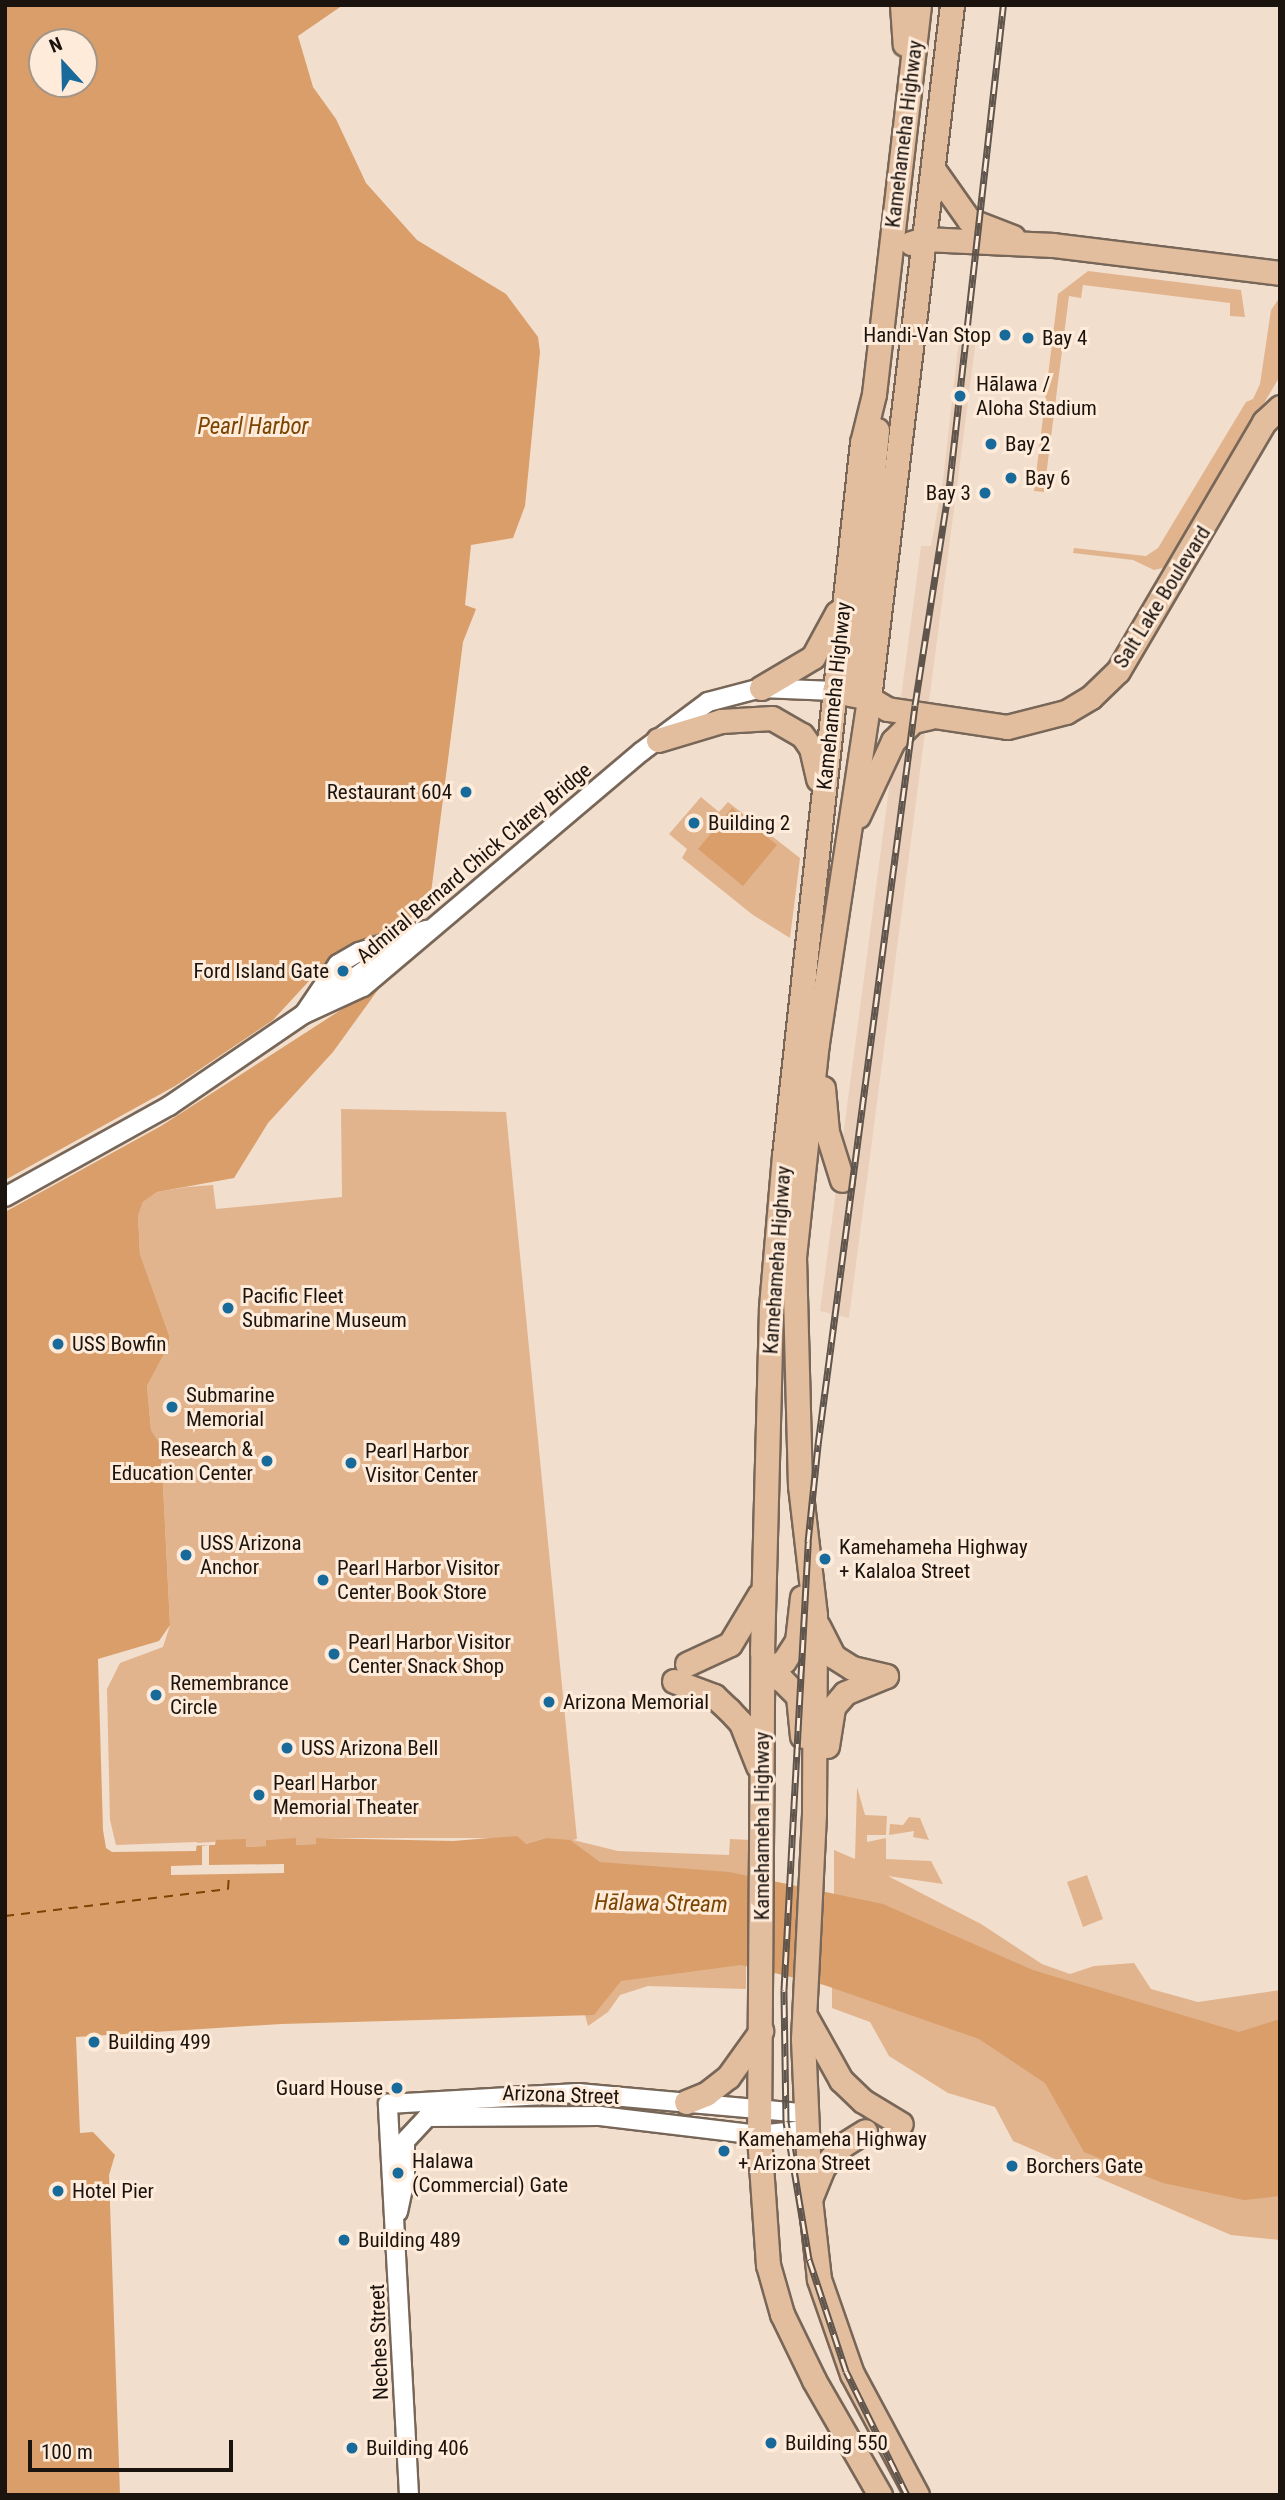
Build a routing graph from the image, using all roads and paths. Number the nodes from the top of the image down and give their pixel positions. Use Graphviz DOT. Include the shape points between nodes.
graph roads {
  1 [pos="902,5"];
  2 [pos="919,5"];
  3 [pos="952,5"];
  4 [pos="911,99"];
  5 [pos="933,169"];
  6 [pos="924,239"];
  7 [pos="1029,243"];
  8 [pos="888,265"];
  9 [pos="1280,273"];
  10 [pos="1280,393"];
  11 [pos="874,394"];
  12 [pos="1272,415"];
  13 [pos="847,579"];
  14 [pos="761,688"];
  15 [pos="834,691"];
  16 [pos="869,698"];
  17 [pos="930,717"];
  18 [pos="649,746"];
  19 [pos="822,800"];
  20 [pos="849,837"];
  21 [pos="426,930"];
  22 [pos="304,1014"];
  23 [pos="817,1043"];
  24 [pos="842,1180"];
  25 [pos="5,1197"];
  26 [pos="806,1542"];
  27 [pos="763,1588"];
  28 [pos="815,1615"];
  29 [pos="764,1673"];
  30 [pos="761,1774"];
  31 [pos="814,1780"];
  32 [pos="814,1814"];
  33 [pos="808,2008"];
  34 [pos="761,2031"];
  35 [pos="686,2102"];
  36 [pos="388,2104"];
  37 [pos="804,2122"];
  38 [pos="759,2124"];
  39 [pos="901,2124"];
  40 [pos="865,2131"];
  41 [pos="810,2199"];
  42 [pos="397,2219"];
  43 [pos="409,2495"];
  44 [pos="880,2495"];
  45 [pos="917,2495"];
  1 -- 4 [label="main road"];
  2 -- 4 [label="main road, Kamehameha Highway"];
  3 -- 5 [label="main road, Kamehameha Highway"];
  4 -- 8 [label="main road, Kamehameha Highway"];
  5 -- 6 [label="main road, Kamehameha Highway"];
  5 -- 7 [label="main road" via="969,220"];
  6 -- 7 [label="main road" via="997,246"];
  6 -- 8 [label="main road" via="904,247"];
  6 -- 16 [label="main road, Kamehameha Highway"];
  7 -- 9 [label="main road"];
  8 -- 11 [label="main road, Kamehameha Highway"];
  10 -- 12 [label="main road, Salt Lake Boulevard"];
  11 -- 13 [label="main road, Kamehameha Highway" via="862,443"];
  11 -- 16 [label="main road" via="876,462 856,657 857,678"];
  12 -- 17 [label="main road, Salt Lake Boulevard" via="1118,671 1091,697 1066,712 1006,727"];
  13 -- 14 [label="main road" via="835,620 813,657"];
  13 -- 15 [label="main road, Kamehameha Highway"];
  14 -- 15 [label="street, Admiral Bernard Chick Clarey Bridge"];
  14 -- 18 [label="street, Admiral Bernard Chick Clarey Bridge" via="708,702"];
  15 -- 16 [label="main road, Salt Lake Boulevard"];
  15 -- 19 [label="main road, Kamehameha Highway"];
  16 -- 17 [label="main road, Salt Lake Boulevard" via="887,709"];
  16 -- 20 [label="main road, Kamehameha Highway"];
  17 -- 20 [label="main road" via="913,721 893,741"];
  18 -- 19 [label="main road" via="721,721 772,718 788,724 811,748"];
  18 -- 21 [label="street, Admiral Bernard Chick Clarey Bridge"];
  19 -- 27 [label="main road, Kamehameha Highway" via="771,1307"];
  20 -- 23 [label="main road, Kamehameha Highway"];
  21 -- 22 [label="street, Admiral Bernard Chick Clarey Bridge" via="401,959 363,987"];
  21 -- 22 [label="street" via="359,952 338,964"];
  22 -- 25 [label="street, Admiral Bernard Chick Clarey Bridge" via="169,1106"];
  23 -- 24 [label="main road" via="823,1112"];
  23 -- 26 [label="main road, Kamehameha Highway" via="794,1257 793,1351"];
  26 -- 28 [label="main road, Kamehameha Highway"];
  26 -- 29 [label="main road" via="797,1641 784,1661"];
  27 -- 29 [label="main road, Kamehameha Highway"];
  27 -- 30 [label="main road" via="730,1644 681,1672 741,1723"];
  28 -- 31 [label="main road, Kamehameha Highway"];
  28 -- 32 [label="main road" via="823,1643 833,1656 852,1668 886,1676 845,1693 833,1707 826,1774"];
  29 -- 30 [label="main road, Kamehameha Highway"];
  29 -- 31 [label="main road" via="782,1680 798,1696"];
  30 -- 34 [label="main road, Kamehameha Highway"];
  31 -- 32 [label="main road, Kamehameha Highway"];
  32 -- 33 [label="main road, Kamehameha Highway"];
  33 -- 37 [label="main road, Kamehameha Highway"];
  33 -- 39 [label="main road" via="841,2080 863,2101"];
  34 -- 35 [label="main road" via="728,2077"];
  34 -- 38 [label="main road, Kamehameha Highway"];
  35 -- 36 [label="street, Arizona Street" via="578,2093"];
  35 -- 38 [label="street, Arizona Street"];
  36 -- 42 [label="street, Neches Street" via="388,2182"];
  37 -- 38 [label="street, Arizona Street"];
  37 -- 41 [label="main road, Kamehameha Highway"];
  38 -- 42 [label="street, Arizona Street" via="600,2116 427,2117 405,2141 405,2179"];
  38 -- 44 [label="main road, Kamehameha Highway" via="768,2265 782,2315 855,2457"];
  40 -- 41 [label="main road" via="843,2145 823,2167"];
  41 -- 45 [label="main road, Kamehameha Highway" via="819,2279 852,2374"];
  42 -- 43 [label="street, Neches Street"];
}
